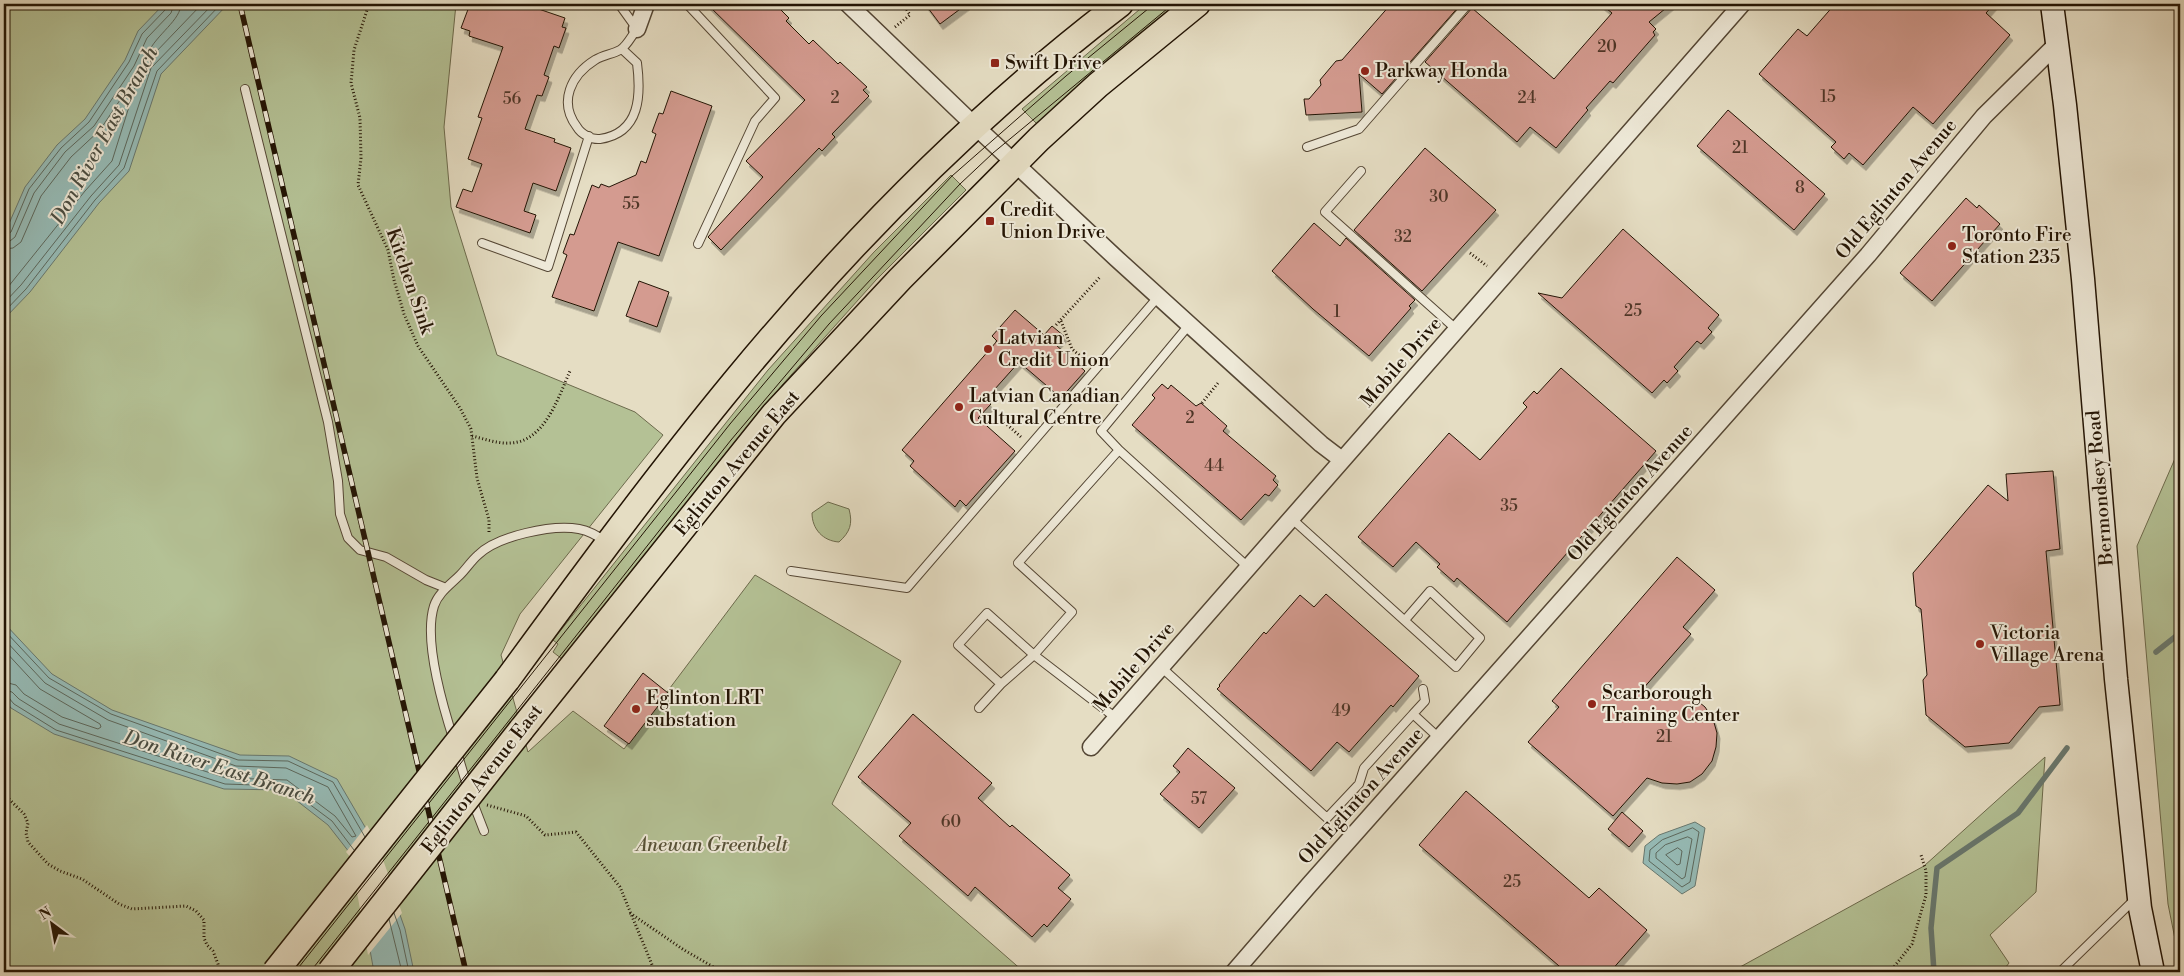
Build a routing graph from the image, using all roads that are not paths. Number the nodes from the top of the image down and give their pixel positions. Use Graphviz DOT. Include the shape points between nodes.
graph roads {
  1 [pos="619,4"];
  2 [pos="646,4"];
  3 [pos="687,4"];
  4 [pos="848,4"];
  5 [pos="1120,4"];
  6 [pos="1197,4"];
  7 [pos="1468,4"];
  8 [pos="1742,4"];
  9 [pos="2052,4"];
  10 [pos="637,29"];
  11 [pos="2058,43"];
  12 [pos="622,49"];
  13 [pos="245,89"];
  14 [pos="975,126"];
  15 [pos="589,136"];
  16 [pos="1307,146"];
  17 [pos="1014,163"];
  18 [pos="1361,171"];
  19 [pos="482,243"];
  20 [pos="698,244"];
  21 [pos="1158,297"];
  22 [pos="1189,325"];
  23 [pos="1456,329"];
  24 [pos="1119,450"];
  25 [pos="1342,460"];
  26 [pos="1290,518"];
  27 [pos="608,543"];
  28 [pos="1248,567"];
  29 [pos="791,571"];
  30 [pos="446,588"];
  31 [pos="1405,620"];
  32 [pos="1034,655"];
  33 [pos="1161,666"];
  34 [pos="1001,684"];
  35 [pos="1423,688"];
  36 [pos="979,708"];
  37 [pos="1413,714"];
  38 [pos="1116,718"];
  39 [pos="1439,738"];
  40 [pos="1091,747"];
  41 [pos="484,830"];
  42 [pos="2138,895"];
  43 [pos="275,972"];
  44 [pos="330,972"];
  45 [pos="1234,972"];
  46 [pos="2060,972"];
  47 [pos="2153,972"];
  1 -- 10 [label="lane"];
  2 -- 10 [label="street"];
  3 -- 20 [label="lane" via="775,98 755,122"];
  4 -- 14 [label="street"];
  5 -- 14 [label="main road"];
  6 -- 17 [label="main road, Eglinton Avenue East" via="1098,85"];
  7 -- 16 [label="lane" via="1359,129"];
  8 -- 23 [label="street, Mobile Drive"];
  9 -- 11 [label="street, Bermondsey Road"];
  10 -- 12 [label="lane"];
  11 -- 39 [label="street, Old Eglinton Avenue" via="1984,116 1864,260"];
  11 -- 42 [label="street, Bermondsey Road" via="2083,279 2116,679"];
  12 -- 15 [label="lane" via="596,59 576,78 568,93 566,104 575,125"];
  12 -- 15 [label="lane" via="637,63 638,104 632,118 616,133 598,139"];
  13 -- 30 [label="lane" via="328,422 340,514 348,538 360,550 386,556"];
  14 -- 17 [label="street"];
  14 -- 27 [label="main road" via="888,210 815,288 736,380"];
  15 -- 19 [label="lane" via="548,267"];
  17 -- 21 [label="street"];
  17 -- 44 [label="main road, Eglinton Avenue East, bridge" via="774,414"];
  18 -- 23 [label="lane" via="1325,212"];
  21 -- 22 [label="street"];
  21 -- 29 [label="lane" via="907,588"];
  22 -- 24 [label="lane" via="1101,431"];
  22 -- 25 [label="street"];
  23 -- 25 [label="street, Mobile Drive"];
  24 -- 28 [label="lane"];
  24 -- 32 [label="lane" via="1018,563 1072,612"];
  25 -- 26 [label="street, Mobile Drive"];
  26 -- 28 [label="street, Mobile Drive"];
  26 -- 31 [label="lane"];
  27 -- 30 [label="lane" via="578,528 533,531 503,540 479,554"];
  27 -- 43 [label="main road, bridge" via="507,680"];
  28 -- 33 [label="street, Mobile Drive"];
  30 -- 41 [label="lane" via="434,606 431,636 445,712"];
  31 -- 31 [label="lane" via="1456,667 1480,638 1430,590"];
  32 -- 34 [label="lane"];
  32 -- 34 [label="lane" via="987,613 958,645"];
  32 -- 38 [label="lane"];
  33 -- 37 [label="lane" via="1327,818 1358,784 1364,768"];
  33 -- 38 [label="street, Mobile Drive"];
  34 -- 36 [label="lane"];
  35 -- 37 [label="lane" via="1425,701"];
  37 -- 39 [label="lane"];
  38 -- 40 [label="street, Mobile Drive"];
  39 -- 45 [label="street, Old Eglinton Avenue"];
  42 -- 46 [label="lane"];
  42 -- 47 [label="street, Bermondsey Road"];
}
